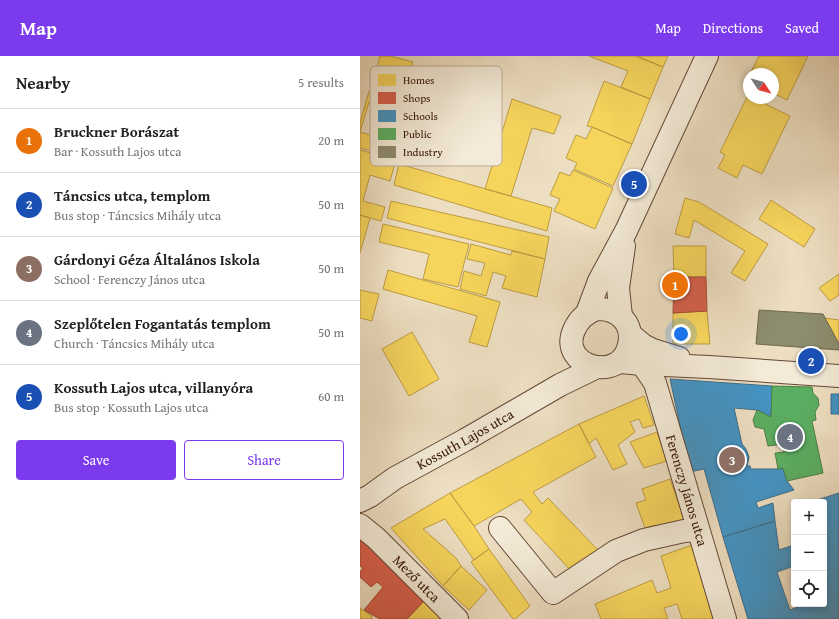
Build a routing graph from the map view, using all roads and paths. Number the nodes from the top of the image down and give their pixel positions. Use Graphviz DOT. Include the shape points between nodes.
graph roads {
  1 [pos="707,56"];
  2 [pos="626,231"];
  3 [pos="587,313"];
  4 [pos="626,325"];
  5 [pos="571,346"];
  6 [pos="620,362"];
  7 [pos="642,364"];
  8 [pos="597,367"];
  9 [pos="709,367"];
  10 [pos="839,376"];
  11 [pos="536,399"];
  12 [pos="363,495"];
  13 [pos="500,528"];
  14 [pos="698,530"];
  15 [pos="368,531"];
  16 [pos="456,619"];
  17 [pos="725,619"];
  1 -- 2 [label="street"];
  2 -- 3 [label="street" via="599,281"];
  2 -- 4 [label="street" via="618,288"];
  3 -- 4 [label="street" via="596,309 613,311"];
  3 -- 5 [label="street" via="576,325"];
  4 -- 6 [label="street" via="628,350"];
  4 -- 9 [label="street" via="643,345"];
  5 -- 8 [label="street" via="581,361"];
  5 -- 11 [label="street, Kossuth Lajos utca" via="565,361"];
  6 -- 7 [label="street"];
  6 -- 8 [label="street" via="603,368"];
  7 -- 9 [label="street"];
  7 -- 14 [label="street, Ferenczy János utca" via="655,383"];
  8 -- 11 [label="street, Kossuth Lajos utca"];
  9 -- 10 [label="street"];
  11 -- 12 [label="street, Kossuth Lajos utca" via="395,478 368,487"];
  12 -- 15 [label="street, Mező utca" via="367,505"];
  13 -- 14 [label="street" via="554,593 616,551 644,540"];
  14 -- 17 [label="street, Ferenczy János utca"];
  15 -- 16 [label="street, Mező utca"];
}
